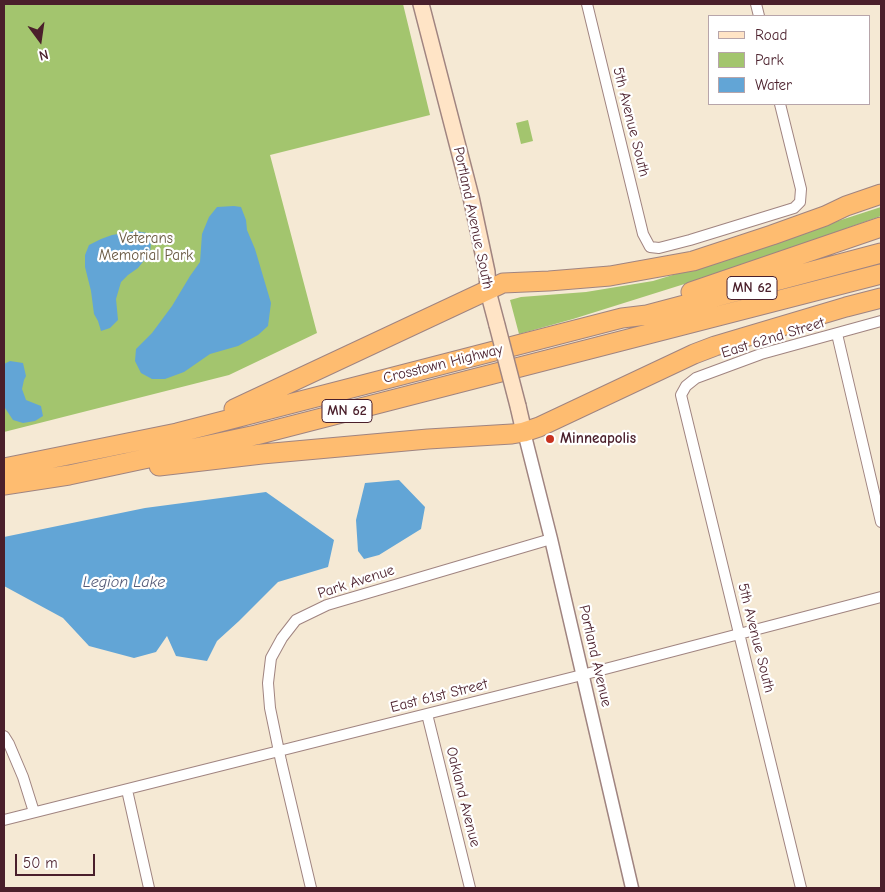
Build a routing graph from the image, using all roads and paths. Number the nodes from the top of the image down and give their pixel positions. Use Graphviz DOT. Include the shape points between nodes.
graph roads {
  1 [pos="421,4"];
  2 [pos="587,4"];
  3 [pos="780,105"];
  4 [pos="881,194"];
  5 [pos="881,201"];
  6 [pos="825,216"];
  7 [pos="881,227"];
  8 [pos="881,253"];
  9 [pos="881,274"];
  10 [pos="488,291"];
  11 [pos="881,298"];
  12 [pos="622,318"];
  13 [pos="881,321"];
  14 [pos="837,334"];
  15 [pos="681,395"];
  16 [pos="524,432"];
  17 [pos="177,433"];
  18 [pos="4,468"];
  19 [pos="68,475"];
  20 [pos="4,485"];
  21 [pos="881,522"];
  22 [pos="551,539"];
  23 [pos="881,598"];
  24 [pos="740,634"];
  25 [pos="582,675"];
  26 [pos="427,714"];
  27 [pos="4,736"];
  28 [pos="279,751"];
  29 [pos="126,790"];
  30 [pos="34,812"];
  31 [pos="4,820"];
  32 [pos="149,888"];
  33 [pos="311,888"];
  34 [pos="470,888"];
  35 [pos="632,888"];
  36 [pos="801,888"];
  1 -- 10 [label="main road, Portland Avenue South" via="471,197"];
  2 -- 3 [label="street, 5th Avenue South" via="643,234 650,247 659,248 690,240 794,208 800,202 801,189"];
  4 -- 6 [label="highway"];
  5 -- 6 [label="highway"];
  6 -- 10 [label="highway" via="692,261 610,276 503,283"];
  7 -- 12 [label="highway"];
  8 -- 12 [label="highway, Crosstown Highway / MN 62" via="647,315"];
  9 -- 19 [label="highway, Crosstown Highway / MN 62" via="256,434"];
  10 -- 16 [label="main road, Portland Avenue South, bridge"];
  10 -- 17 [label="highway"];
  11 -- 16 [label="highway" via="715,346"];
  12 -- 17 [label="highway, Crosstown Highway / MN 62"];
  13 -- 14 [label="street, East 62nd Street"];
  14 -- 15 [label="street, East 62nd Street" via="761,354 696,378"];
  14 -- 21 [label="street"];
  15 -- 24 [label="street, 5th Avenue South"];
  16 -- 19 [label="highway" via="281,452"];
  16 -- 22 [label="street, Portland Avenue"];
  17 -- 18 [label="highway, Crosstown Highway / MN 62"];
  19 -- 20 [label="highway, Crosstown Highway / MN 62"];
  22 -- 25 [label="street, Portland Avenue"];
  22 -- 28 [label="street, Park Avenue" via="327,605 296,620 271,658 270,708"];
  23 -- 24 [label="street, East 61st Street"];
  24 -- 25 [label="street, East 61st Street"];
  24 -- 36 [label="street, 5th Avenue South"];
  25 -- 26 [label="street, East 61st Street"];
  25 -- 35 [label="street, Portland Avenue"];
  26 -- 28 [label="street, East 61st Street"];
  26 -- 34 [label="street, Oakland Avenue"];
  27 -- 30 [label="street" via="23,777"];
  28 -- 29 [label="street, East 61st Street"];
  28 -- 33 [label="street, Park Avenue"];
  29 -- 30 [label="street, East 61st Street"];
  29 -- 32 [label="street"];
  30 -- 31 [label="street, East 61st Street"];
}
